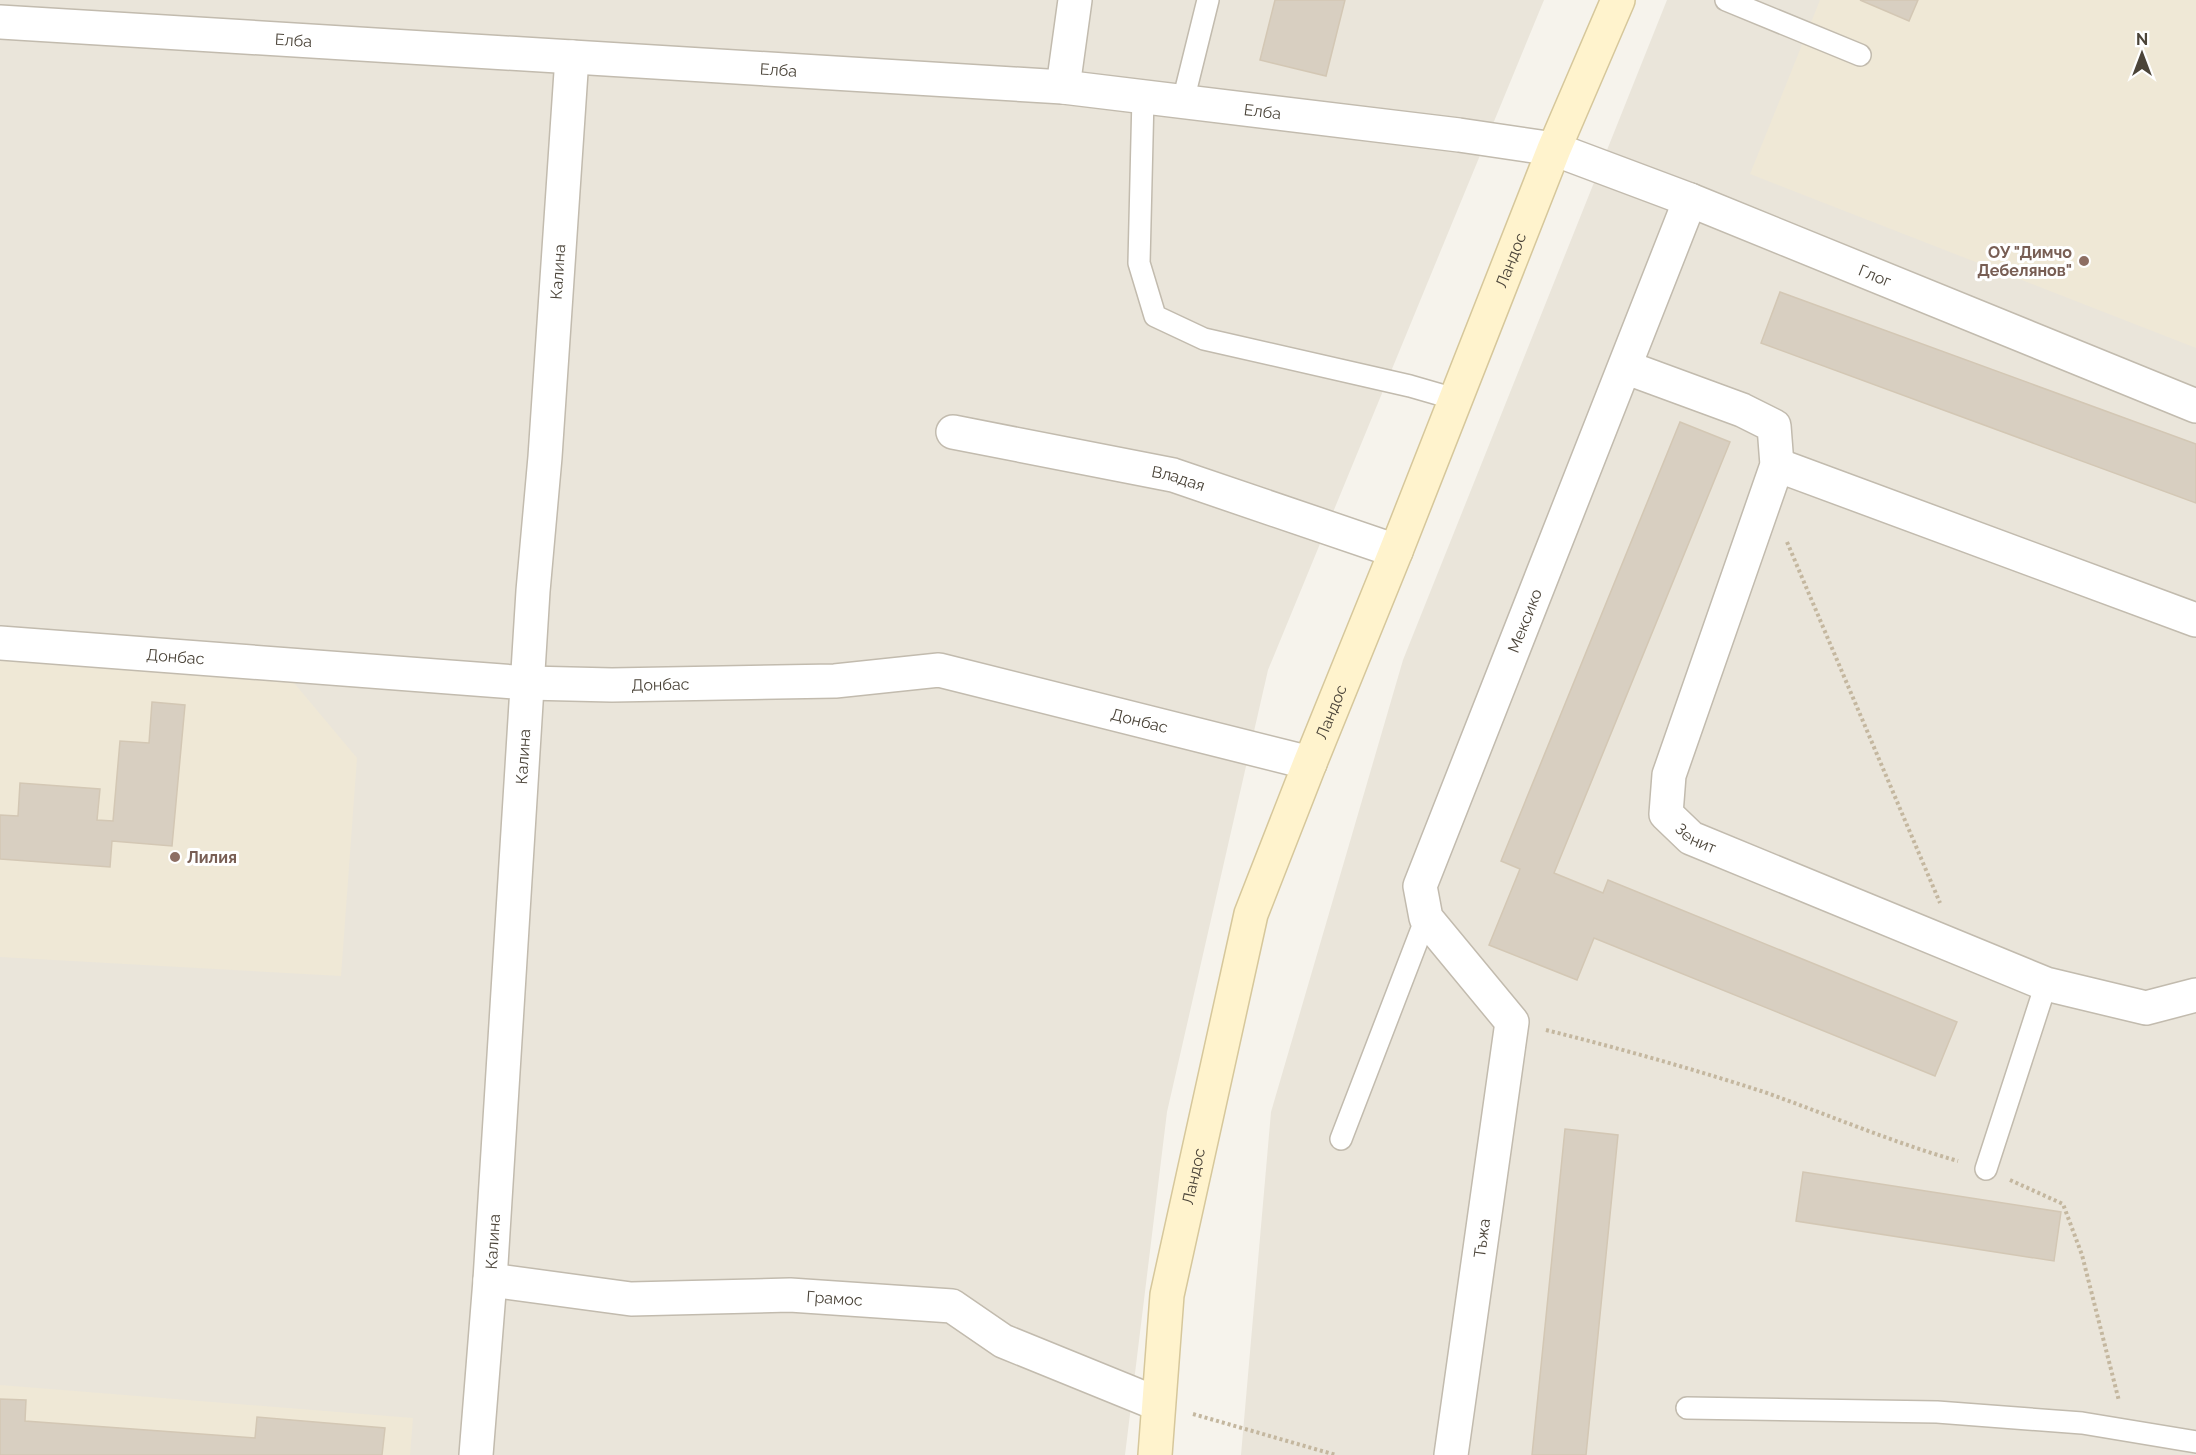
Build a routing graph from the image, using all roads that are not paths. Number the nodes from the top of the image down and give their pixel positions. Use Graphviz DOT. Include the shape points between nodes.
graph roads {
  1 [pos="1075,0"];
  2 [pos="1208,0"];
  3 [pos="1618,0"];
  4 [pos="1726,0"];
  5 [pos="0,22"];
  6 [pos="1860,55"];
  7 [pos="572,57"];
  8 [pos="1064,87"];
  9 [pos="1143,97"];
  10 [pos="1183,102"];
  11 [pos="1554,149"];
  12 [pos="1690,200"];
  13 [pos="1625,367"];
  14 [pos="1455,399"];
  15 [pos="2196,406"];
  16 [pos="953,432"];
  17 [pos="1777,465"];
  18 [pos="1396,550"];
  19 [pos="2196,620"];
  20 [pos="0,643"];
  21 [pos="528,683"];
  22 [pos="1310,763"];
  23 [pos="1426,918"];
  24 [pos="2046,984"];
  25 [pos="2196,995"];
  26 [pos="1512,1022"];
  27 [pos="1341,1139"];
  28 [pos="1986,1169"];
  29 [pos="490,1280"];
  30 [pos="1158,1404"];
  31 [pos="1687,1408"];
  32 [pos="2196,1442"];
  33 [pos="476,1455"];
  34 [pos="1155,1455"];
  35 [pos="1451,1455"];
  1 -- 8 [label="street"];
  2 -- 10 [label="lane"];
  3 -- 11 [label="street, Ландос"];
  4 -- 6 [label="lane"];
  5 -- 7 [label="street, Елба"];
  7 -- 8 [label="street, Елба"];
  7 -- 21 [label="street, Калина"];
  8 -- 9 [label="street, Елба"];
  9 -- 10 [label="street, Елба"];
  9 -- 14 [label="lane" via="1139,263 1155,316 1204,339"];
  10 -- 11 [label="street, Елба"];
  11 -- 12 [label="street, Глог"];
  11 -- 14 [label="street, Ландос"];
  12 -- 13 [label="street, Мексико"];
  12 -- 15 [label="street, Глог"];
  13 -- 17 [label="street, Зенит" via="1742,410 1774,426"];
  13 -- 23 [label="street, Мексико" via="1420,886"];
  14 -- 18 [label="street, Ландос"];
  16 -- 18 [label="street, Владая" via="1173,475"];
  17 -- 19 [label="street"];
  17 -- 24 [label="street, Зенит" via="1669,775 1666,814 1691,838"];
  18 -- 22 [label="street, Ландос"];
  20 -- 21 [label="street, Донбас"];
  21 -- 22 [label="street, Донбас" via="612,686 835,681 939,670"];
  21 -- 29 [label="street, Калина"];
  22 -- 30 [label="street, Ландос" via="1251,914 1167,1295"];
  23 -- 26 [label="street, Мексико"];
  23 -- 27 [label="lane"];
  24 -- 25 [label="street, Зенит" via="2146,1008"];
  24 -- 28 [label="lane"];
  26 -- 35 [label="street, Тъжа"];
  29 -- 30 [label="street, Грамос" via="631,1299 790,1295 952,1306 1003,1341"];
  29 -- 33 [label="street, Калина"];
  30 -- 34 [label="street, Ландос"];
  31 -- 32 [label="lane" via="1936,1412 2082,1423"];
}
